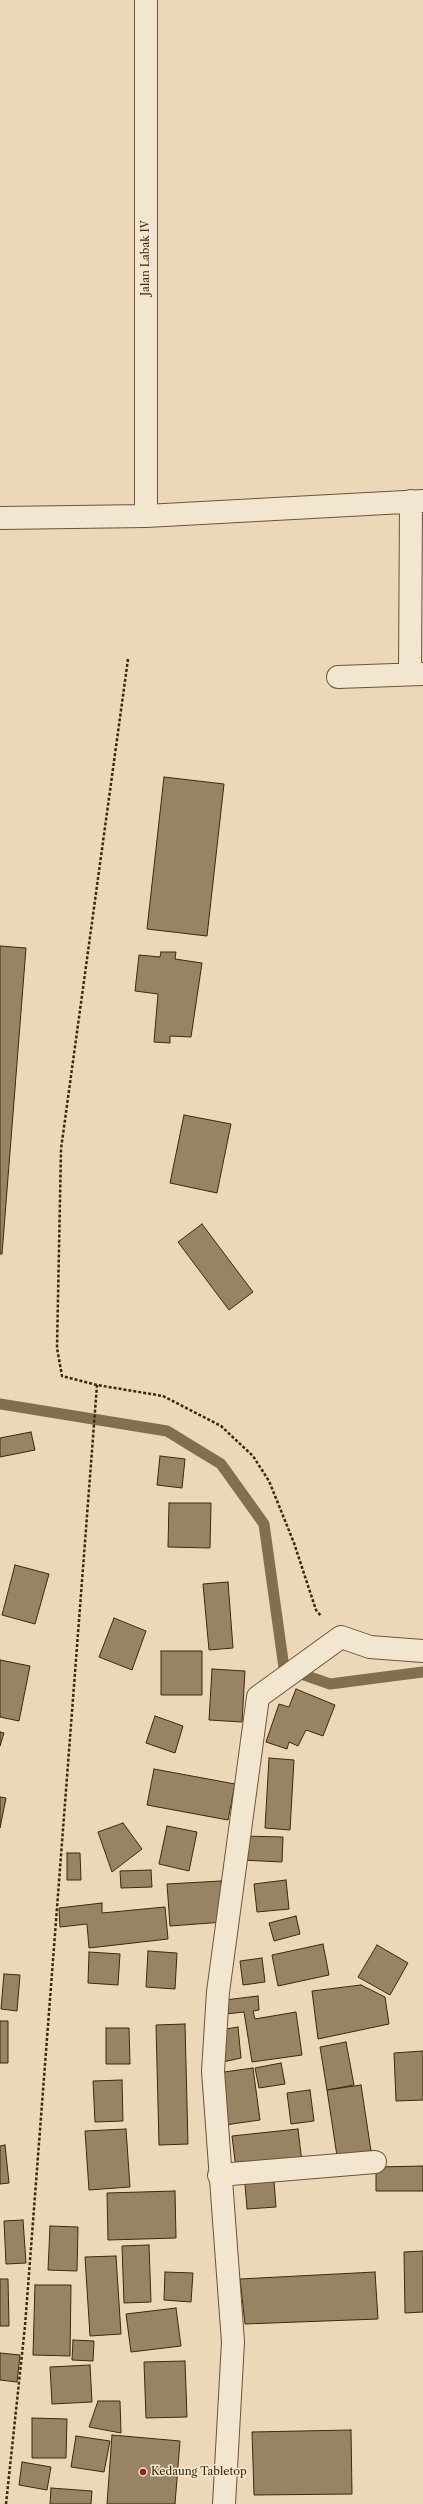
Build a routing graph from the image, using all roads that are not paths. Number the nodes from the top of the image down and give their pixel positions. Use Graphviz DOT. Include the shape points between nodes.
graph roads {
  1 [pos="146,0"];
  2 [pos="417,501"];
  3 [pos="146,516"];
  4 [pos="0,518"];
  5 [pos="417,673"];
  6 [pos="338,677"];
  7 [pos="423,1651"];
  8 [pos="375,2162"];
  9 [pos="219,2174"];
  10 [pos="224,2504"];
  1 -- 3 [label="street, Jalan Labak IV"];
  2 -- 3 [label="street"];
  2 -- 5 [label="street"];
  3 -- 4 [label="street"];
  5 -- 6 [label="street"];
  7 -- 9 [label="street" via="370,1647 341,1637 258,1697 218,1992 213,2071"];
  8 -- 9 [label="street"];
  9 -- 10 [label="street" via="233,2342"];
}
